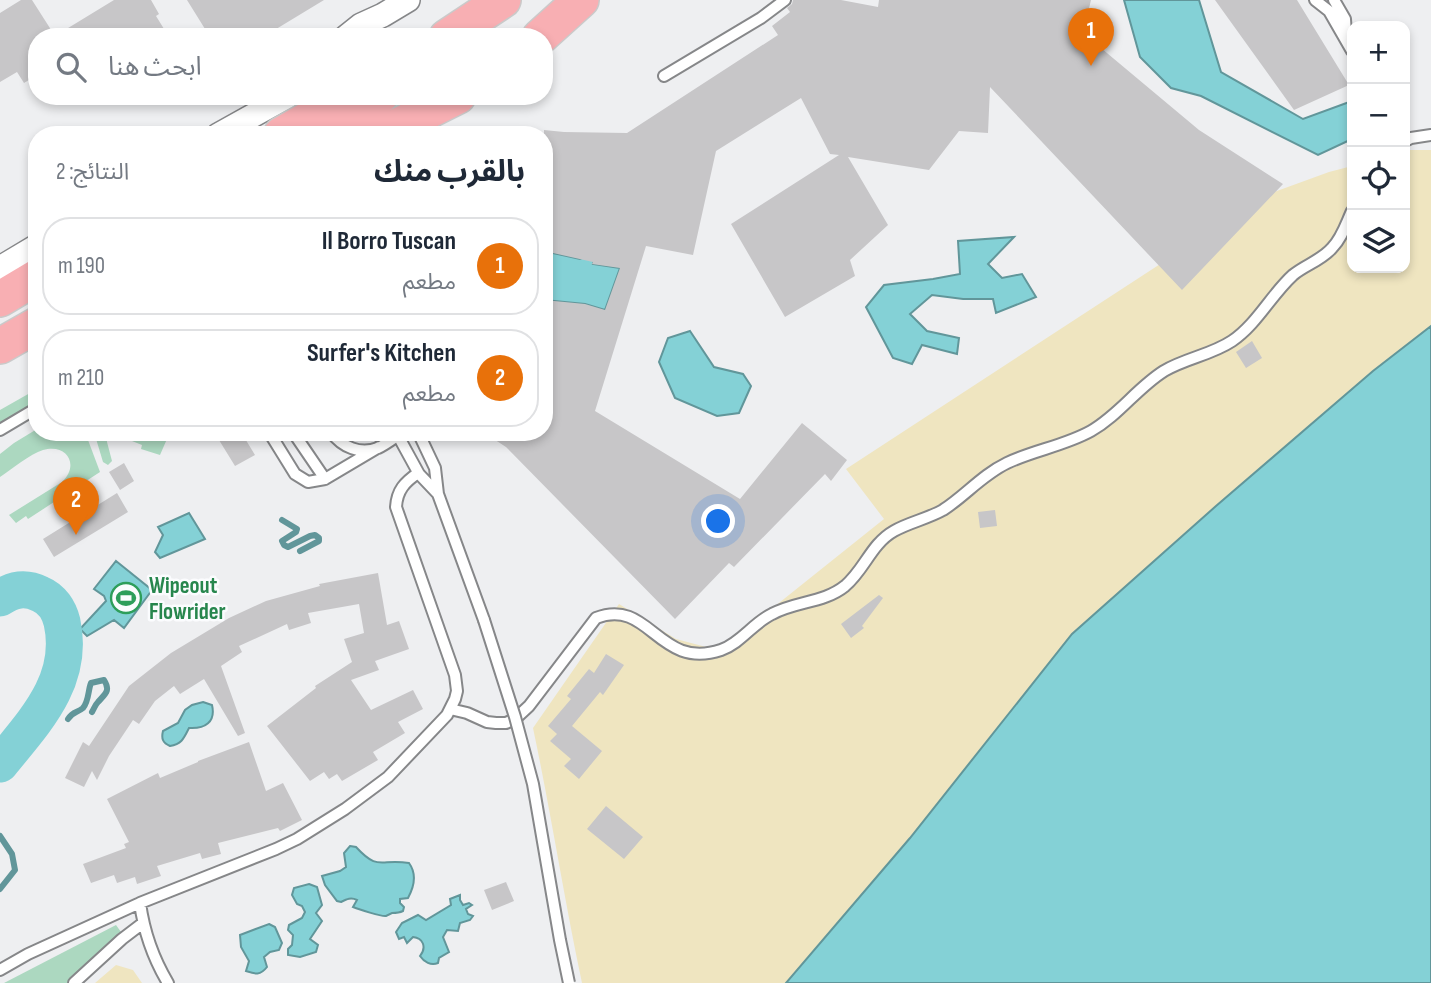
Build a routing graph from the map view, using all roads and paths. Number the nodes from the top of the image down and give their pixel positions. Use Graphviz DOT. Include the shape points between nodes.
graph roads {
  1 [pos="408,0"];
  2 [pos="503,0"];
  3 [pos="581,0"];
  4 [pos="785,0"];
  5 [pos="1315,0"];
  6 [pos="1334,0"];
  7 [pos="385,7"];
  8 [pos="357,28"];
  9 [pos="466,28"];
  10 [pos="550,28"];
  11 [pos="1347,28"];
  12 [pos="1347,35"];
  13 [pos="664,76"];
  14 [pos="272,105"];
  15 [pos="333,105"];
  16 [pos="365,105"];
  17 [pos="440,105"];
  18 [pos="234,126"];
  19 [pos="297,126"];
  20 [pos="332,126"];
  21 [pos="399,126"];
  22 [pos="1431,135"];
  23 [pos="1410,138"];
  24 [pos="1347,222"];
  25 [pos="28,251"];
  26 [pos="0,268"];
  27 [pos="28,282"];
  28 [pos="0,299"];
  29 [pos="28,330"];
  30 [pos="0,346"];
  31 [pos="28,413"];
  32 [pos="0,430"];
  33 [pos="278,441"];
  34 [pos="299,441"];
  35 [pos="337,441"];
  36 [pos="388,441"];
  37 [pos="403,441"];
  38 [pos="425,441"];
  39 [pos="379,447"];
  40 [pos="418,473"];
  41 [pos="325,479"];
  42 [pos="438,494"];
  43 [pos="450,709"];
  44 [pos="140,903"];
  45 [pos="143,923"];
  46 [pos="0,970"];
  47 [pos="74,983"];
  48 [pos="169,983"];
  49 [pos="569,983"];
  1 -- 7 [label="street"];
  2 -- 9 [label="main road"];
  3 -- 10 [label="main road"];
  4 -- 13 [label="lane"];
  5 -- 12 [label="lane"];
  6 -- 11 [label="lane"];
  7 -- 8 [label="street"];
  14 -- 18 [label="street"];
  15 -- 19 [label="main road"];
  16 -- 20 [label="main road"];
  17 -- 21 [label="main road"];
  22 -- 23 [label="lane"];
  24 -- 43 [label="lane" via="1328,253 1292,276 1233,341 1167,369 1089,432 1005,464 942,510 894,531 833,594 769,615 730,646 698,654 667,645 634,618 605,614 596,618 515,719 487,722"];
  25 -- 26 [label="street"];
  27 -- 28 [label="main road"];
  29 -- 30 [label="main road"];
  31 -- 32 [label="lane"];
  33 -- 41 [label="lane" via="295,474 308,482"];
  34 -- 41 [label="lane"];
  35 -- 39 [label="lane" via="358,450"];
  36 -- 39 [label="lane"];
  37 -- 40 [label="lane"];
  38 -- 42 [label="lane"];
  39 -- 41 [label="lane"];
  40 -- 42 [label="lane"];
  40 -- 43 [label="lane" via="402,486 396,507 455,675 457,691"];
  42 -- 49 [label="lane, bridge" via="484,620 534,784"];
  43 -- 44 [label="lane" via="388,777 345,809 266,854"];
  44 -- 45 [label="lane"];
  44 -- 46 [label="lane"];
  45 -- 47 [label="lane"];
  45 -- 48 [label="lane"];
}
